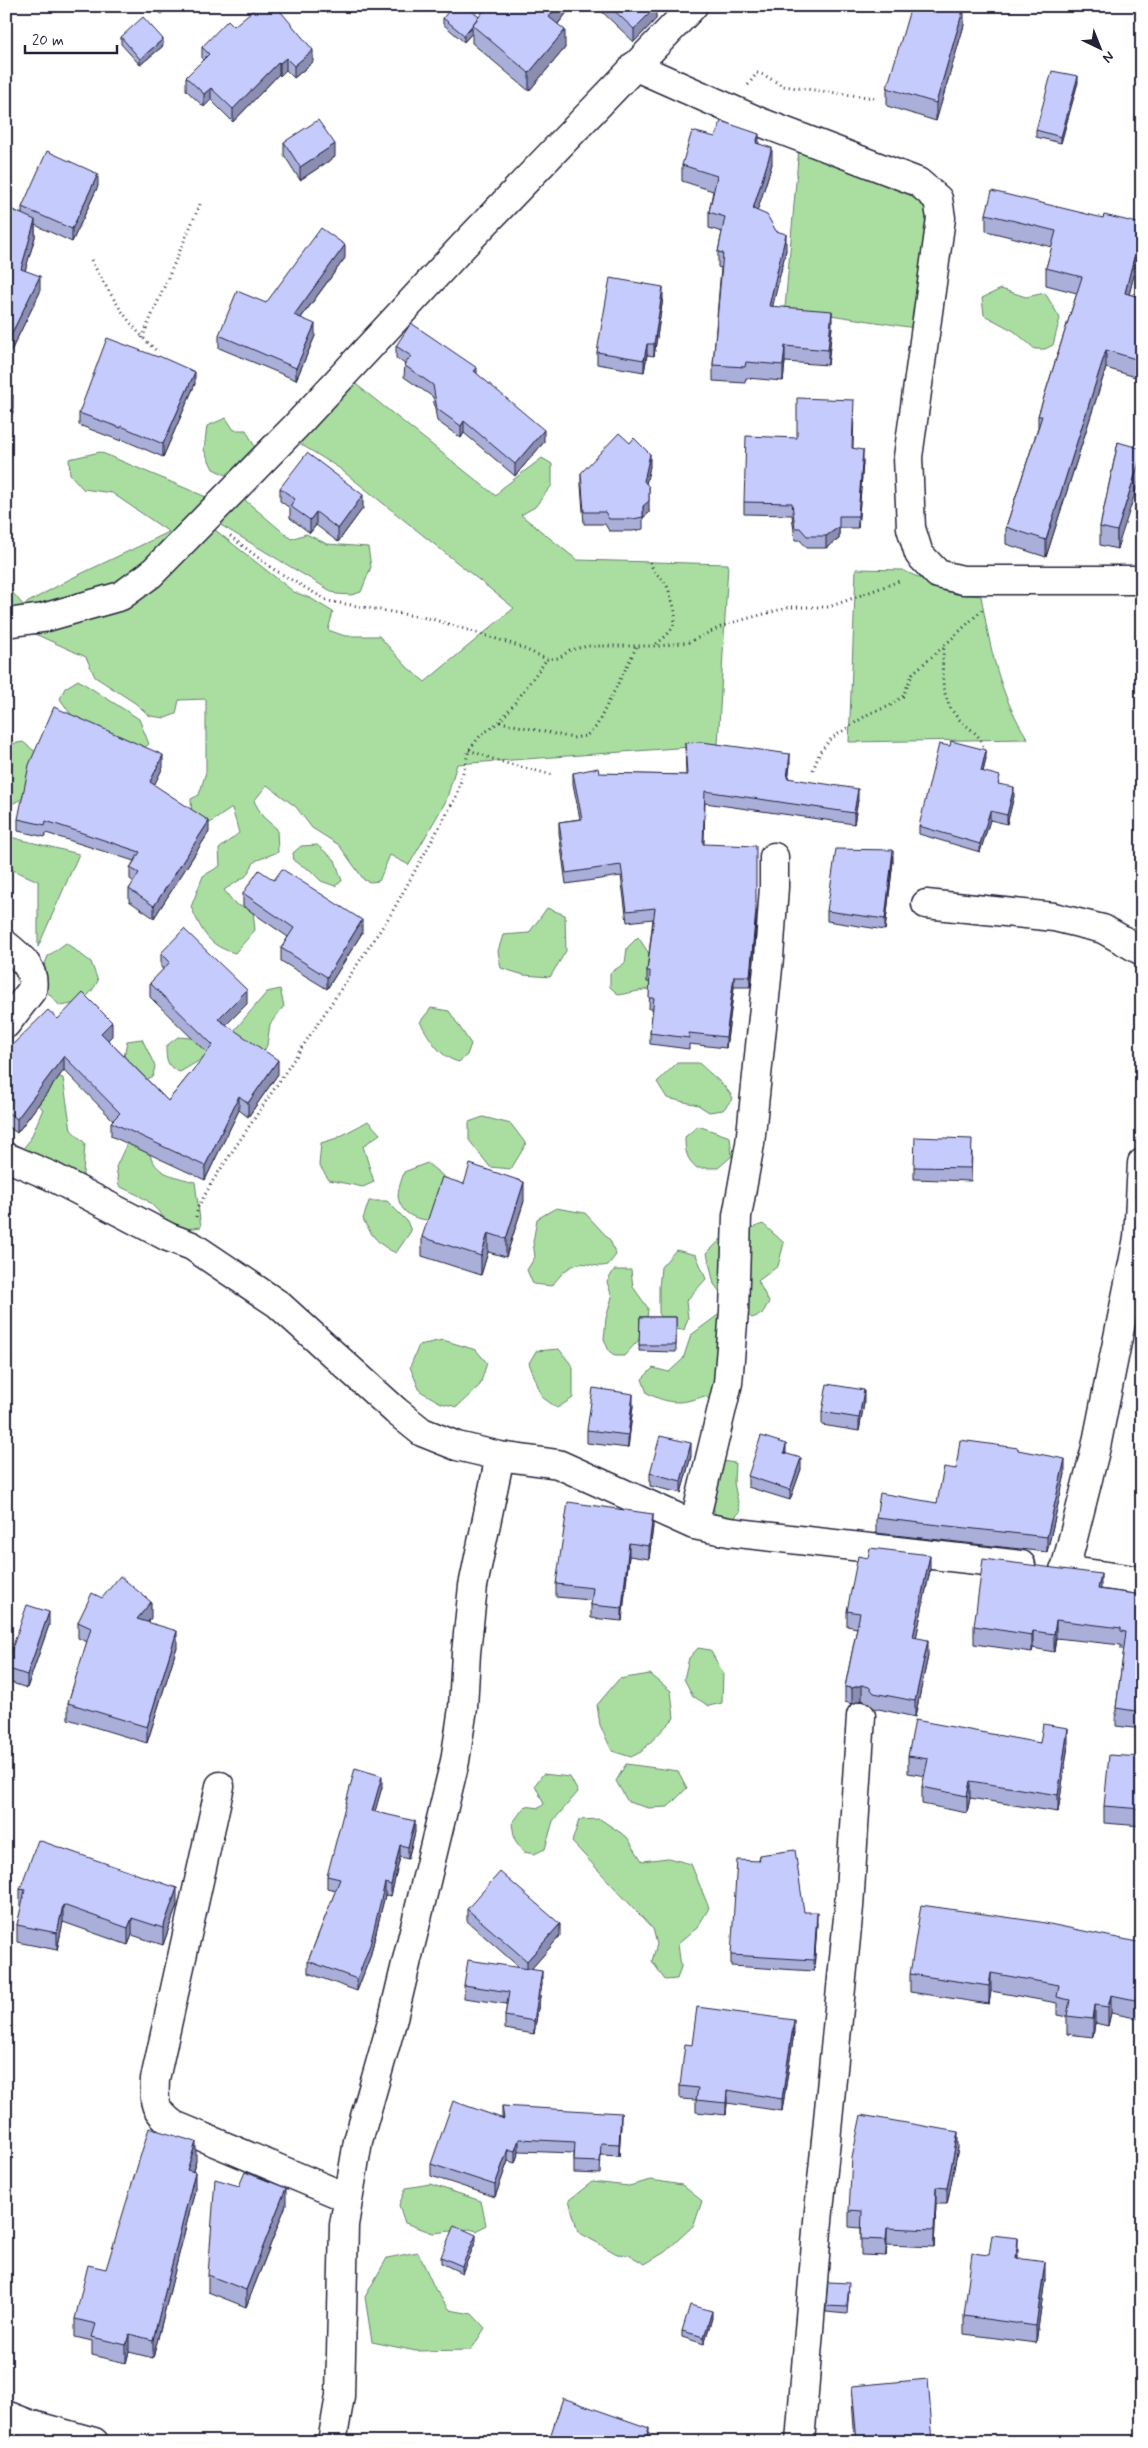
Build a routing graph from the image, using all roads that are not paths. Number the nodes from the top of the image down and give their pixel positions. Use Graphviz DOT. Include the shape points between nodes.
graph roads {
  1 [pos="693,6"];
  2 [pos="634,66"];
  3 [pos="1142,580"];
  4 [pos="6,623"];
  5 [pos="774,857"];
  6 [pos="926,904"];
  7 [pos="6,945"];
  8 [pos="1142,951"];
  9 [pos="6,1024"];
  10 [pos="6,1157"];
  11 [pos="1142,1163"];
  12 [pos="500,1456"];
  13 [pos="694,1524"];
  14 [pos="1065,1570"];
  15 [pos="1142,1581"];
  16 [pos="861,1716"];
  17 [pos="220,1786"];
  18 [pos="348,2198"];
  19 [pos="6,2415"];
  20 [pos="94,2442"];
  21 [pos="332,2442"];
  22 [pos="800,2442"];
  1 -- 2 [label="street"];
  2 -- 3 [label="street" via="731,109 918,182 938,199 941,218 908,457 911,528 919,554 938,574 964,580"];
  2 -- 4 [label="street" via="208,518 151,574 121,596 43,618"];
  5 -- 13 [label="street" via="769,958 750,1144 737,1216 728,1383"];
  6 -- 8 [label="street" via="1054,917 1103,929"];
  7 -- 9 [label="street" via="29,967 33,984 32,990"];
  10 -- 12 [label="street" via="192,1246 278,1304 422,1432 457,1446"];
  11 -- 14 [label="street" via="1138,1238 1096,1447"];
  12 -- 13 [label="street" via="558,1464"];
  12 -- 18 [label="street" via="473,1586 456,1761 392,2022 358,2141"];
  13 -- 14 [label="street" via="785,1540"];
  14 -- 15 [label="street"];
  16 -- 22 [label="street" via="849,1907"];
  17 -- 18 [label="street" via="155,2080 154,2104 160,2115 174,2125"];
  18 -- 21 [label="street" via="344,2225 340,2396"];
  19 -- 20 [label="street"];
}
